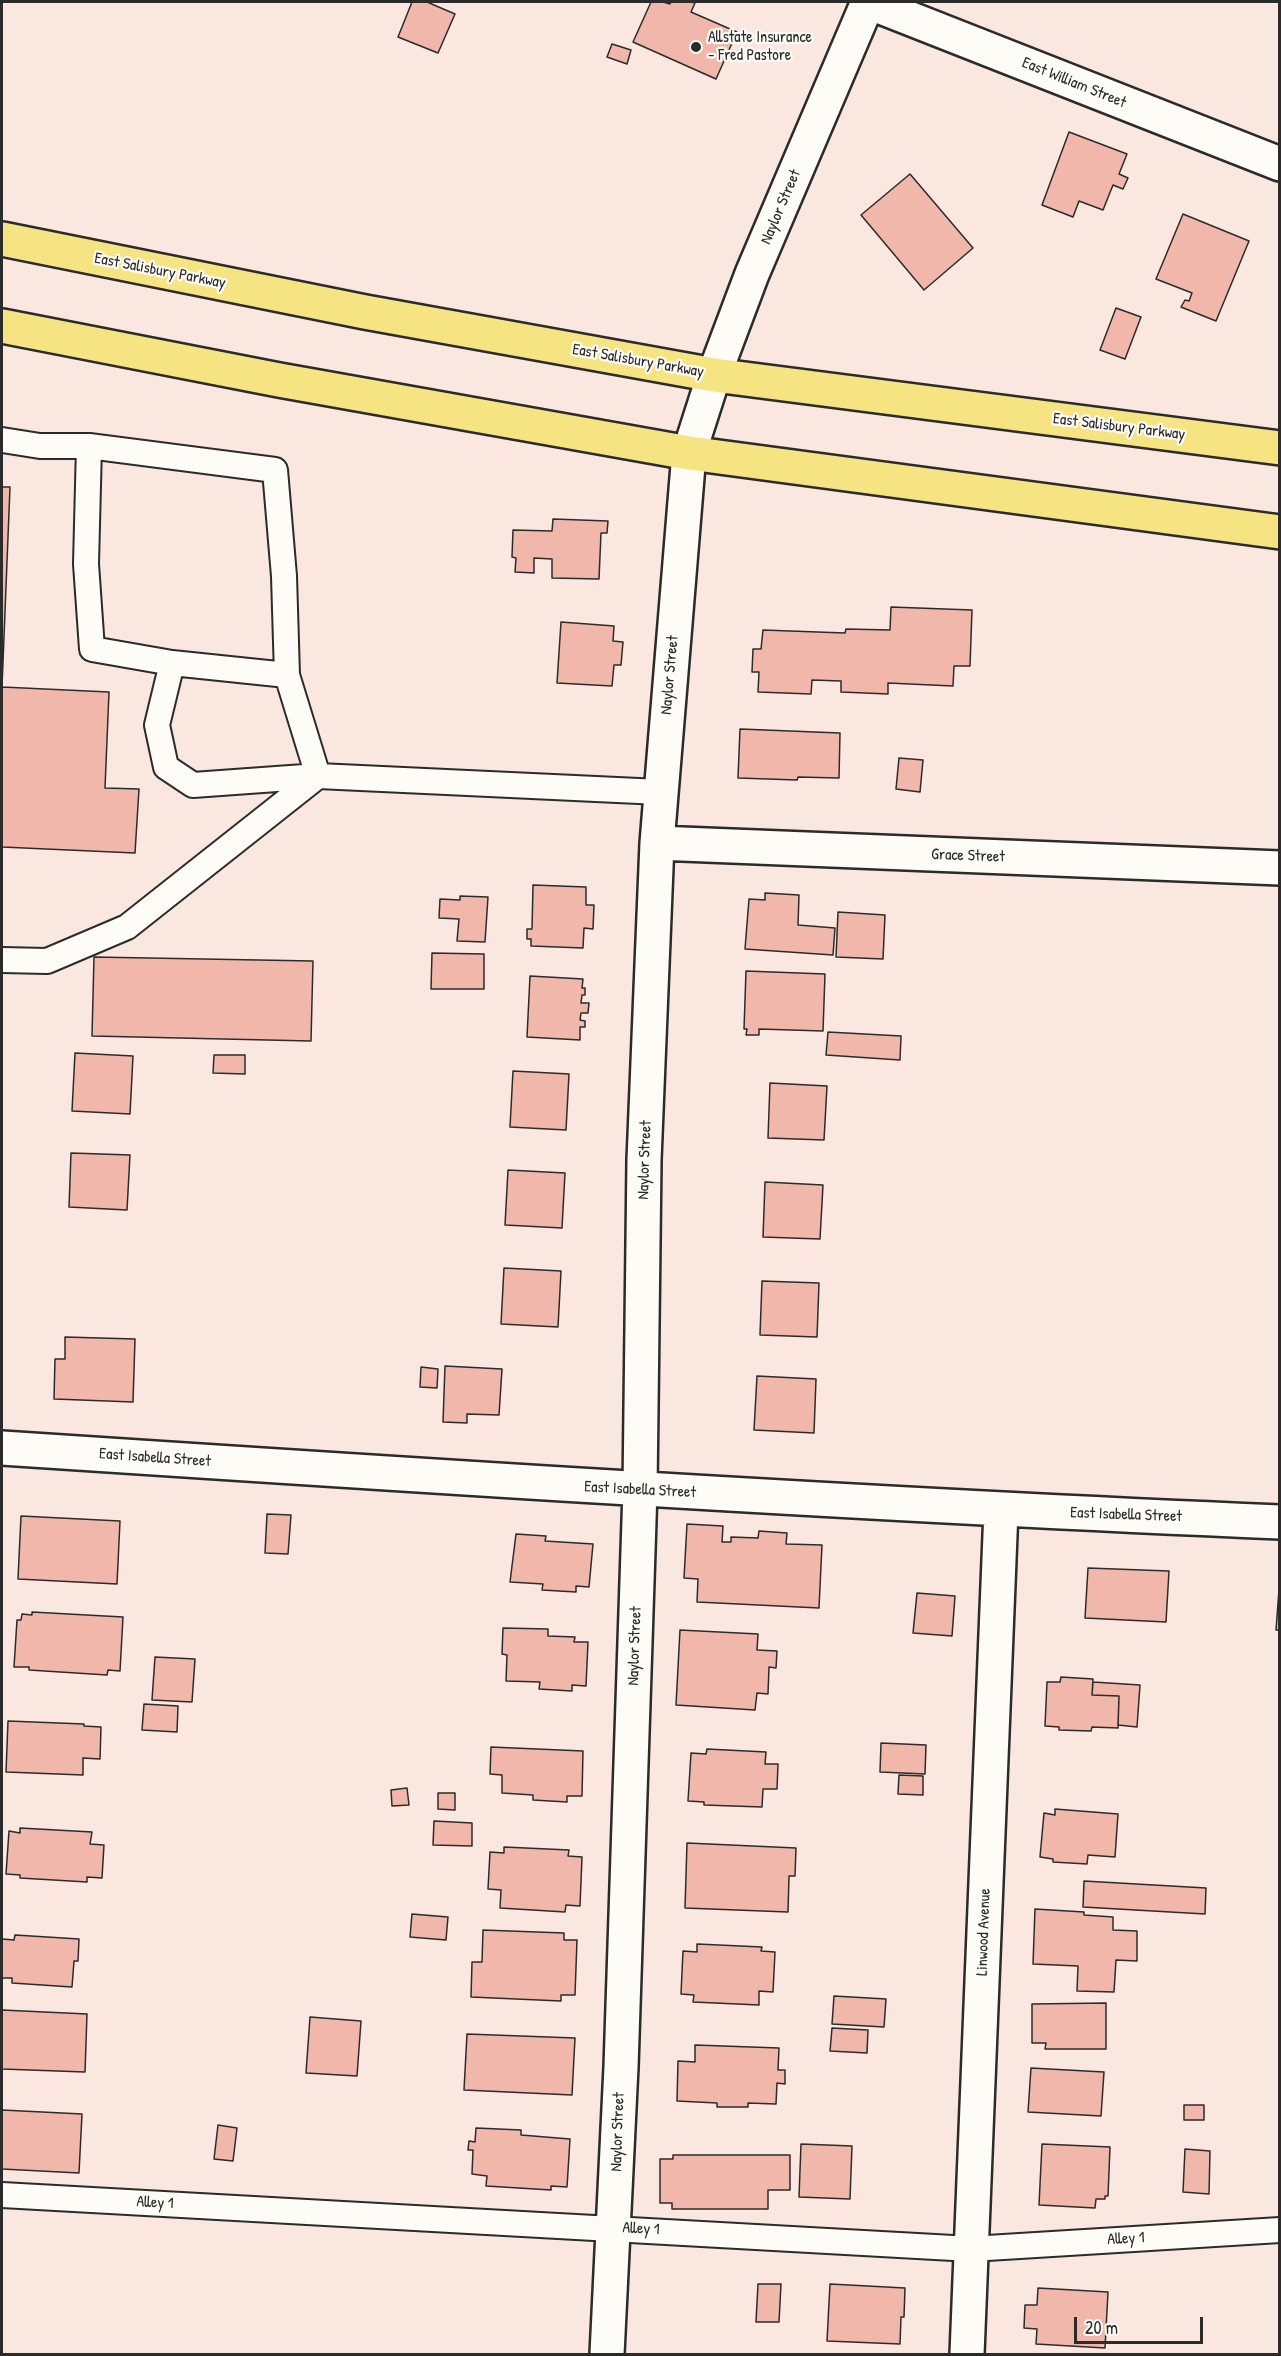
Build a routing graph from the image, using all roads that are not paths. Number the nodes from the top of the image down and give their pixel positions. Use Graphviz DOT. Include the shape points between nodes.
graph roads {
  1 [pos="868,2"];
  2 [pos="1280,164"];
  3 [pos="2,239"];
  4 [pos="2,326"];
  5 [pos="714,375"];
  6 [pos="2,440"];
  7 [pos="89,446"];
  8 [pos="1280,448"];
  9 [pos="689,453"];
  10 [pos="1280,532"];
  11 [pos="171,663"];
  12 [pos="287,675"];
  13 [pos="318,776"];
  14 [pos="660,792"];
  15 [pos="657,843"];
  16 [pos="1280,868"];
  17 [pos="2,960"];
  18 [pos="2,1448"];
  19 [pos="640,1490"];
  20 [pos="1000,1510"];
  21 [pos="1280,1522"];
  22 [pos="2,2195"];
  23 [pos="614,2228"];
  24 [pos="1280,2230"];
  25 [pos="971,2249"];
  26 [pos="607,2355"];
  27 [pos="967,2355"];
  1 -- 2 [label="street, East William Street"];
  1 -- 5 [label="street, Naylor Street" via="752,274"];
  3 -- 5 [label="main road, East Salisbury Parkway" via="376,314"];
  4 -- 9 [label="main road"];
  5 -- 8 [label="main road, East Salisbury Parkway"];
  5 -- 9 [label="street, Naylor Street"];
  6 -- 7 [label="lane" via="40,446"];
  7 -- 11 [label="lane" via="86,564 92,649"];
  7 -- 12 [label="lane" via="275,470"];
  9 -- 10 [label="main road"];
  9 -- 14 [label="street, Naylor Street"];
  11 -- 12 [label="lane"];
  11 -- 13 [label="lane" via="157,725 166,767 193,785"];
  12 -- 13 [label="lane"];
  13 -- 14 [label="lane"];
  13 -- 17 [label="lane" via="128,927 47,961"];
  14 -- 15 [label="street, Naylor Street"];
  15 -- 16 [label="street, Grace Street"];
  15 -- 19 [label="street, Naylor Street" via="644,1160"];
  18 -- 19 [label="street, East Isabella Street"];
  19 -- 20 [label="street, East Isabella Street"];
  19 -- 23 [label="street, Naylor Street"];
  20 -- 21 [label="street, East Isabella Street"];
  20 -- 25 [label="street, Linwood Avenue"];
  22 -- 23 [label="lane, Alley 1"];
  23 -- 25 [label="lane, Alley 1"];
  23 -- 26 [label="street, Naylor Street"];
  24 -- 25 [label="lane, Alley 1"];
  25 -- 27 [label="street, Linwood Avenue"];
}
